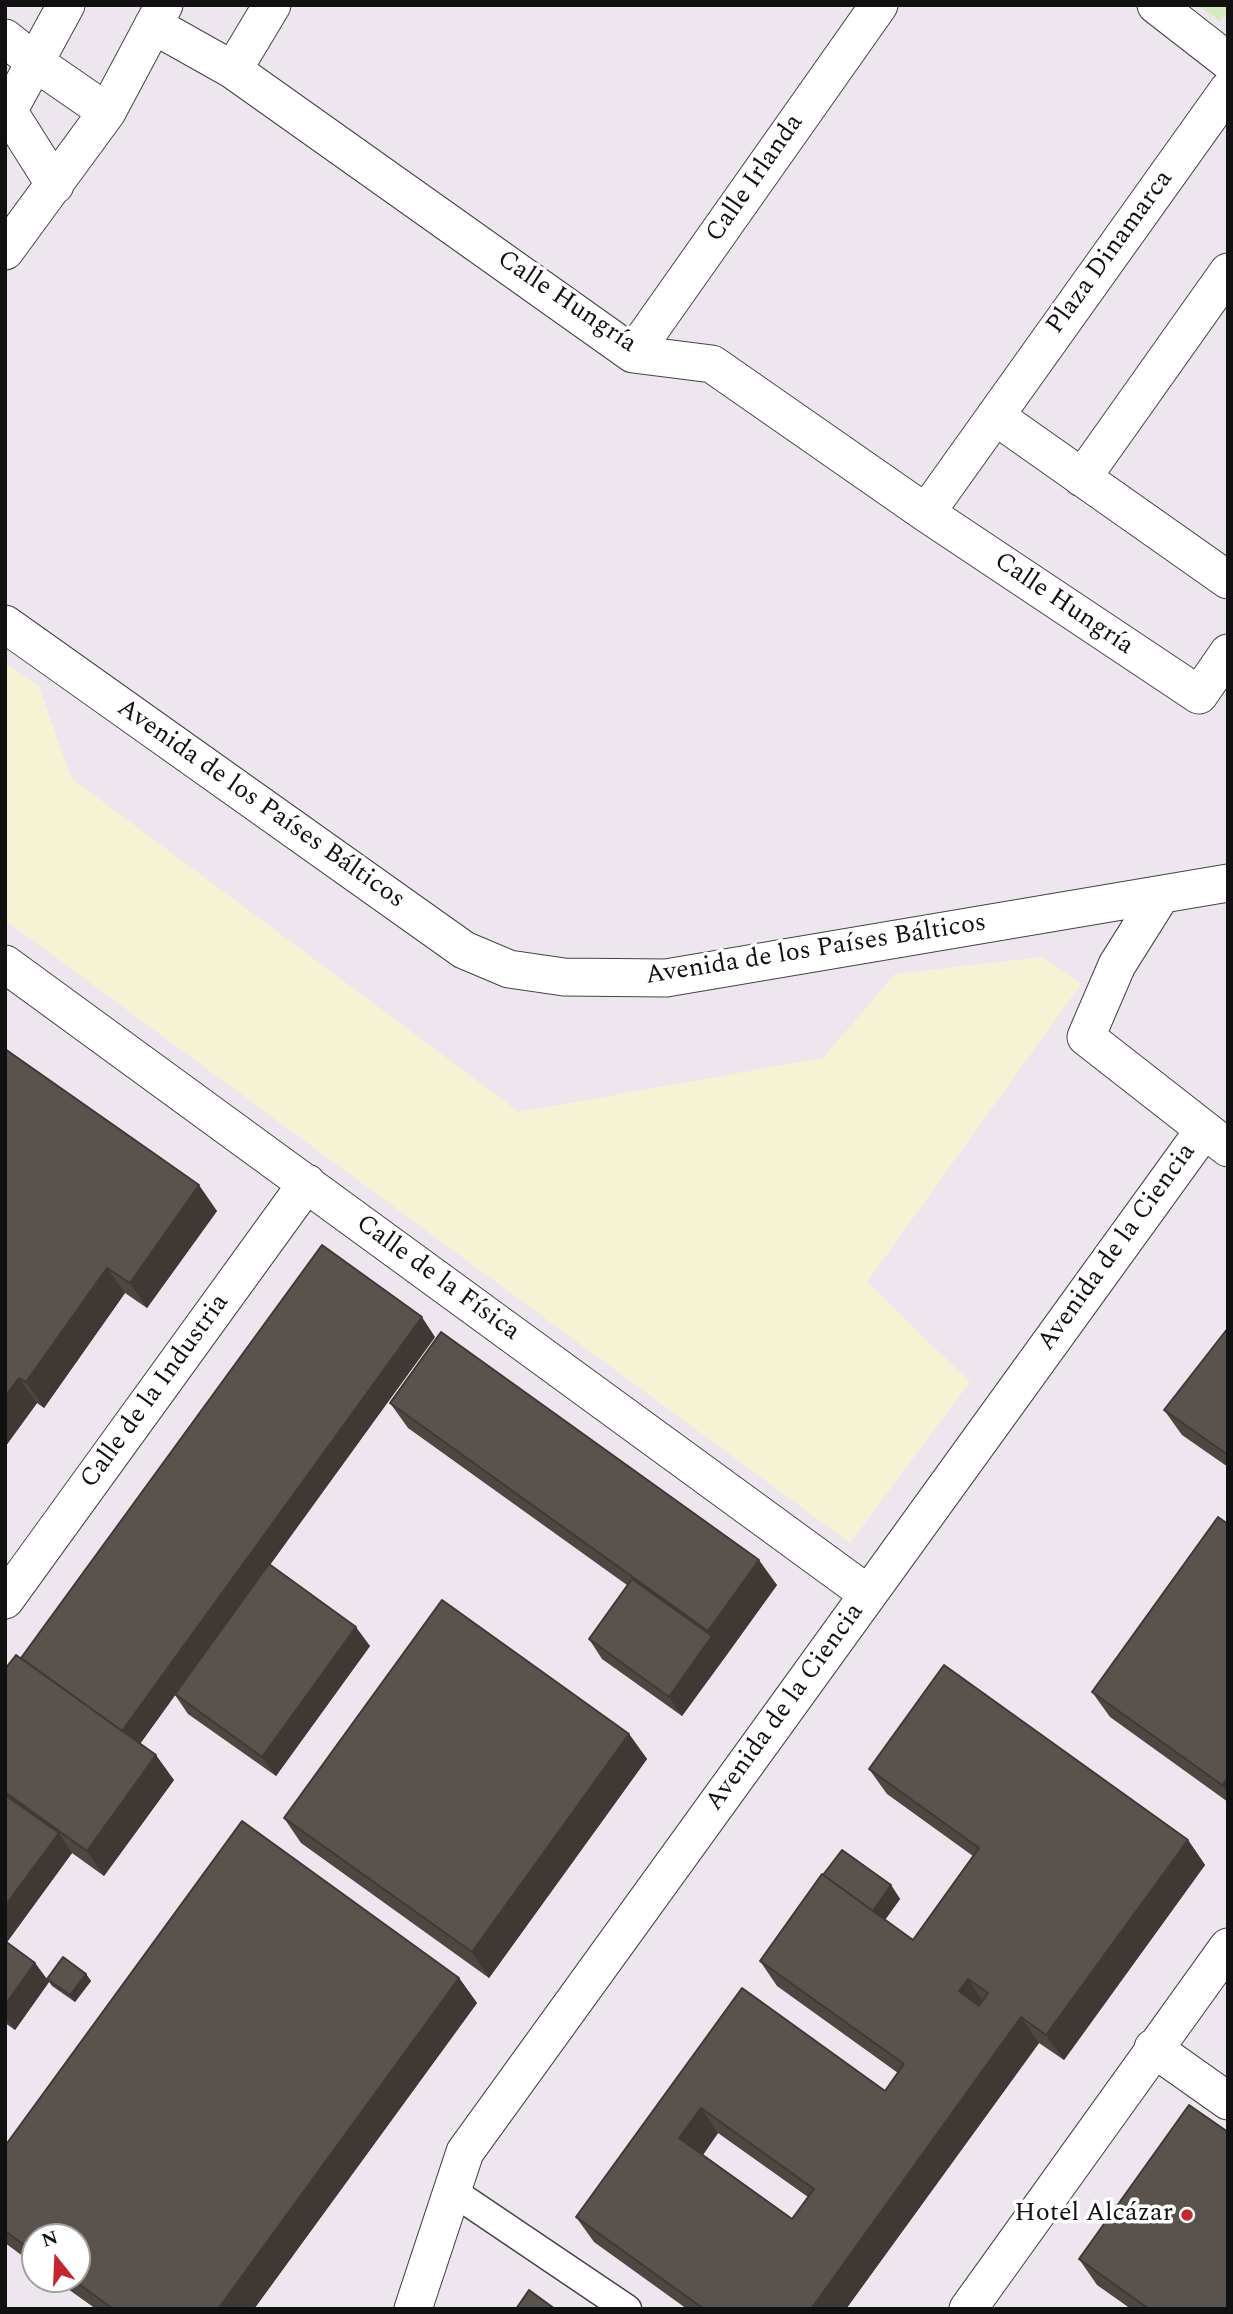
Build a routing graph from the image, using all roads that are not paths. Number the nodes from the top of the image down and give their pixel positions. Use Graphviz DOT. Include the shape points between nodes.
graph roads {
  1 [pos="66,5"];
  2 [pos="272,5"];
  3 [pos="879,5"];
  4 [pos="1156,5"];
  5 [pos="158,15"];
  6 [pos="5,38"];
  7 [pos="36,63"];
  8 [pos="1226,63"];
  9 [pos="233,70"];
  10 [pos="7,111"];
  11 [pos="107,112"];
  12 [pos="55,185"];
  13 [pos="5,251"];
  14 [pos="1228,272"];
  15 [pos="633,354"];
  16 [pos="995,416"];
  17 [pos="1082,478"];
  18 [pos="926,513"];
  19 [pos="1228,580"];
  20 [pos="5,624"];
  21 [pos="1228,653"];
  22 [pos="1228,883"];
  23 [pos="1161,895"];
  24 [pos="5,964"];
  25 [pos="1216,1139"];
  26 [pos="307,1183"];
  27 [pos="869,1594"];
  28 [pos="5,1600"];
  29 [pos="1228,1947"];
  30 [pos="1153,2048"];
  31 [pos="1228,2101"];
  32 [pos="452,2191"];
  33 [pos="413,2309"];
  34 [pos="626,2309"];
  35 [pos="968,2309"];
  1 -- 7 [label="street"];
  2 -- 9 [label="street"];
  3 -- 15 [label="street, Calle Irlanda"];
  4 -- 8 [label="street"];
  5 -- 9 [label="street, Calle Hungría"];
  5 -- 11 [label="street"];
  6 -- 7 [label="street"];
  7 -- 10 [label="street"];
  7 -- 11 [label="street"];
  8 -- 16 [label="street, Plaza Dinamarca"];
  9 -- 15 [label="street, Calle Hungría"];
  10 -- 12 [label="street"];
  11 -- 12 [label="street"];
  12 -- 13 [label="street"];
  14 -- 17 [label="street"];
  15 -- 18 [label="street, Calle Hungría" via="712,364"];
  16 -- 17 [label="street"];
  16 -- 18 [label="street, Plaza Dinamarca"];
  17 -- 19 [label="street"];
  18 -- 21 [label="street, Calle Hungría" via="1199,695"];
  20 -- 23 [label="street, Avenida de los Países Bálticos" via="464,950 509,969 564,977 666,978"];
  22 -- 23 [label="street, Avenida de los Países Bálticos"];
  23 -- 25 [label="street" via="1117,965 1086,1037"];
  24 -- 26 [label="street, Calle de la Física"];
  25 -- 27 [label="street, Avenida de la Ciencia"];
  26 -- 27 [label="street, Calle de la Física"];
  26 -- 28 [label="street, Calle de la Industria"];
  27 -- 32 [label="street, Avenida de la Ciencia" via="465,2152"];
  29 -- 30 [label="street"];
  30 -- 31 [label="street"];
  30 -- 35 [label="street"];
  32 -- 33 [label="street, Avenida de la Ciencia"];
  32 -- 34 [label="street"];
}
